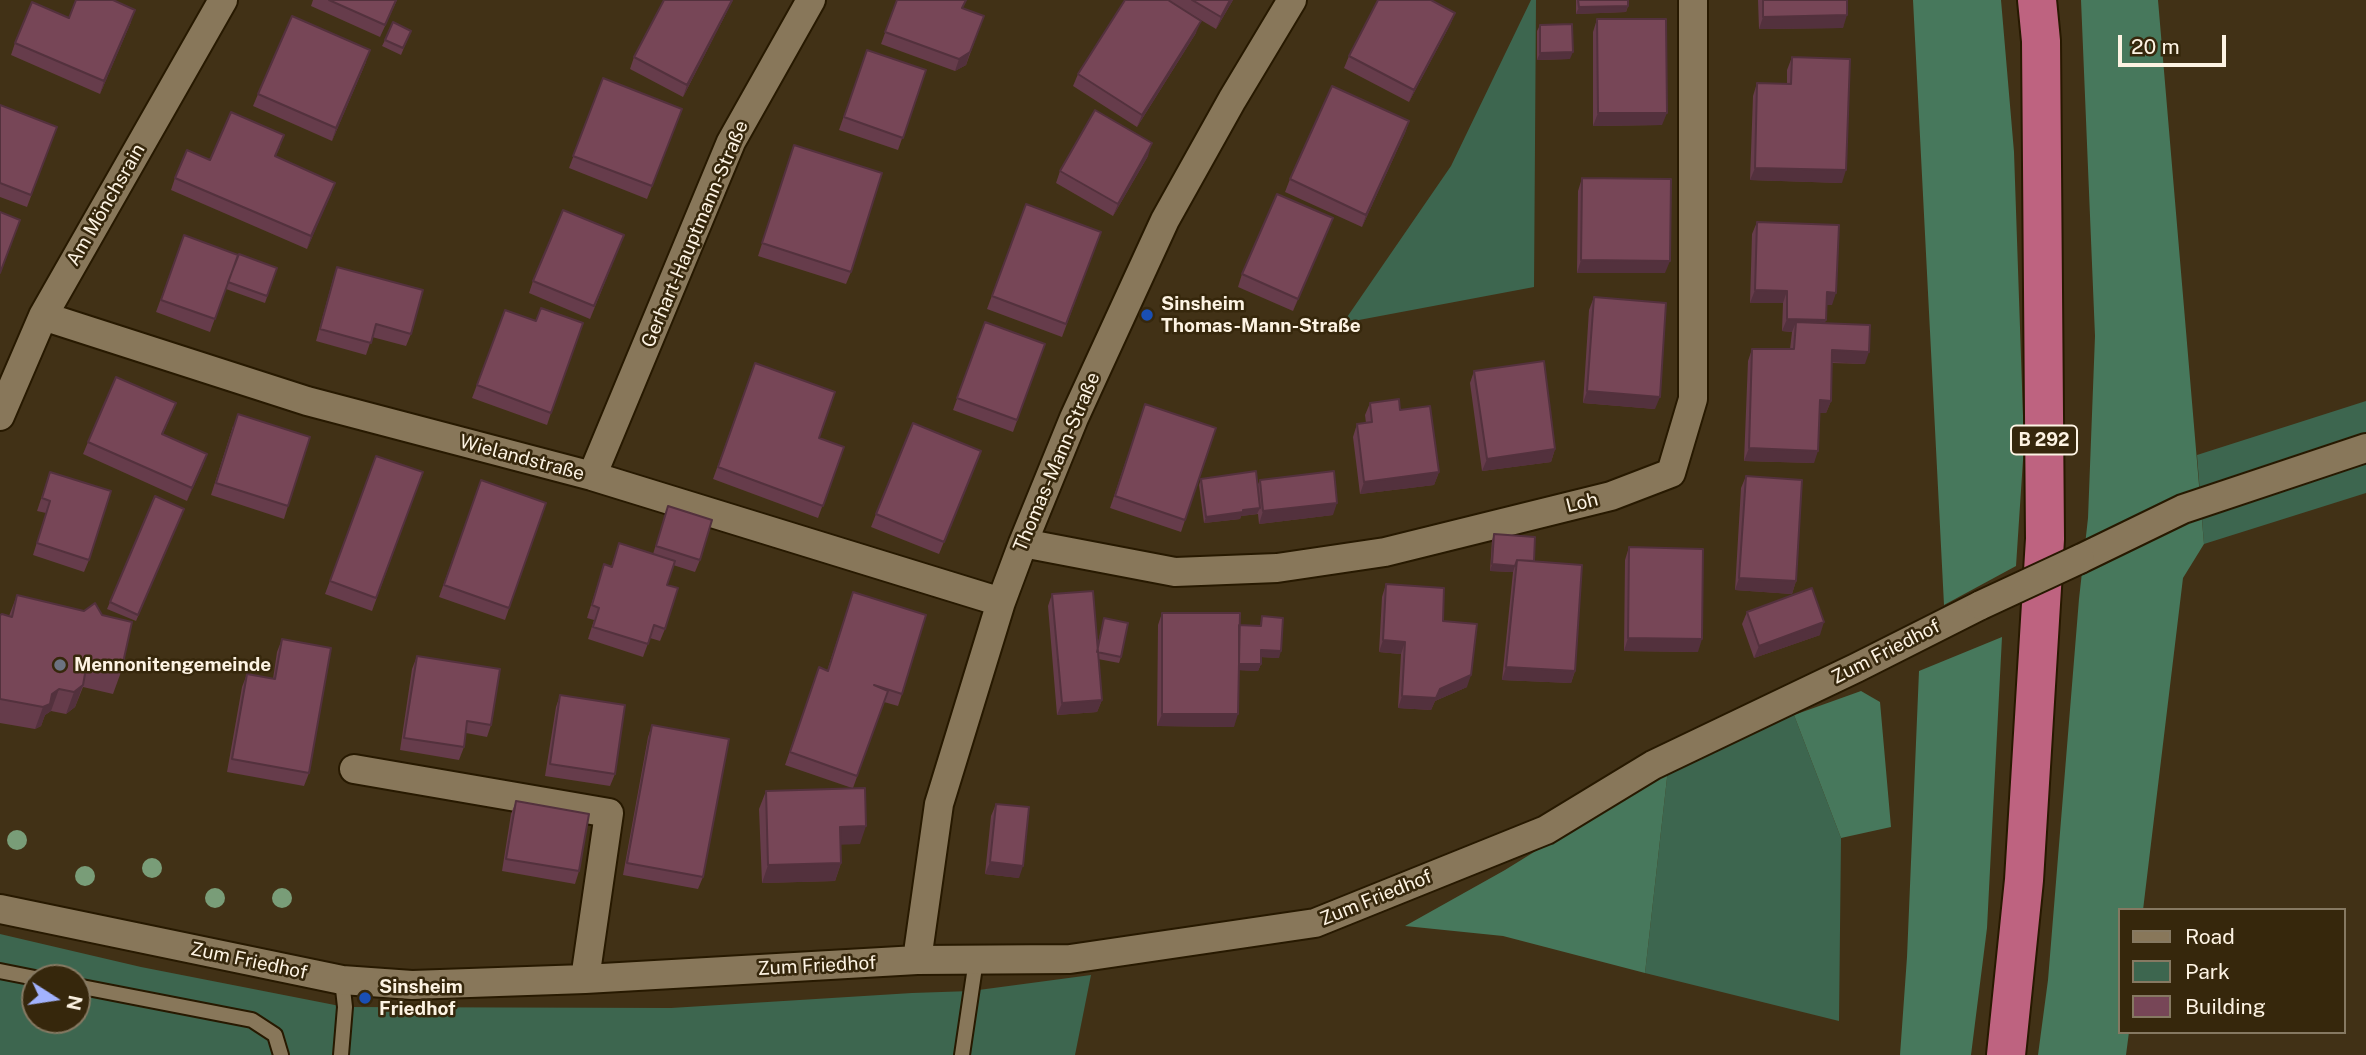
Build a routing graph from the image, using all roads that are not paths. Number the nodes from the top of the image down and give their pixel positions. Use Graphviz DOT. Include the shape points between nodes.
graph roads {
  1 [pos="223,0"];
  2 [pos="811,0"];
  3 [pos="1292,0"];
  4 [pos="1693,0"];
  5 [pos="2037,0"];
  6 [pos="43,316"];
  7 [pos="0,416"];
  8 [pos="2366,449"];
  9 [pos="592,476"];
  10 [pos="1023,543"];
  11 [pos="1001,602"];
  12 [pos="354,769"];
  13 [pos="0,909"];
  14 [pos="917,960"];
  15 [pos="976,960"];
  16 [pos="0,971"];
  17 [pos="21,975"];
  18 [pos="585,979"];
  19 [pos="342,980"];
  20 [pos="91,989"];
  21 [pos="281,1055"];
  22 [pos="341,1055"];
  23 [pos="962,1055"];
  24 [pos="2006,1055"];
  1 -- 6 [label="street, Am Mönchsrain"];
  2 -- 9 [label="street, Gerhart-Hauptmann-Straße" via="731,142"];
  3 -- 10 [label="street, Thomas-Mann-Straße" via="1165,220 1074,418"];
  4 -- 10 [label="street, Loh" via="1693,399 1671,472 1611,496 1385,552 1277,568 1175,572"];
  5 -- 24 [label="highway, B 292" via="2045,539 2024,880"];
  6 -- 7 [label="street, Am Mönchsrain"];
  6 -- 9 [label="street, Wielandstraße" via="307,401"];
  8 -- 15 [label="street, Zum Friedhof, bridge" via="2183,509 1653,765 1546,830 1315,923 1070,958"];
  9 -- 11 [label="street, Wielandstraße"];
  10 -- 11 [label="street, Thomas-Mann-Straße"];
  11 -- 14 [label="street, Thomas-Mann-Straße" via="939,804"];
  12 -- 18 [label="street" via="610,813"];
  13 -- 19 [label="street, Zum Friedhof"];
  14 -- 15 [label="street, Zum Friedhof"];
  14 -- 18 [label="street, Zum Friedhof"];
  15 -- 23 [label="lane"];
  16 -- 17 [label="lane"];
  18 -- 19 [label="street, Zum Friedhof" via="412,985"];
  19 -- 22 [label="lane"];
  20 -- 21 [label="lane" via="252,1020 275,1035"];
}
